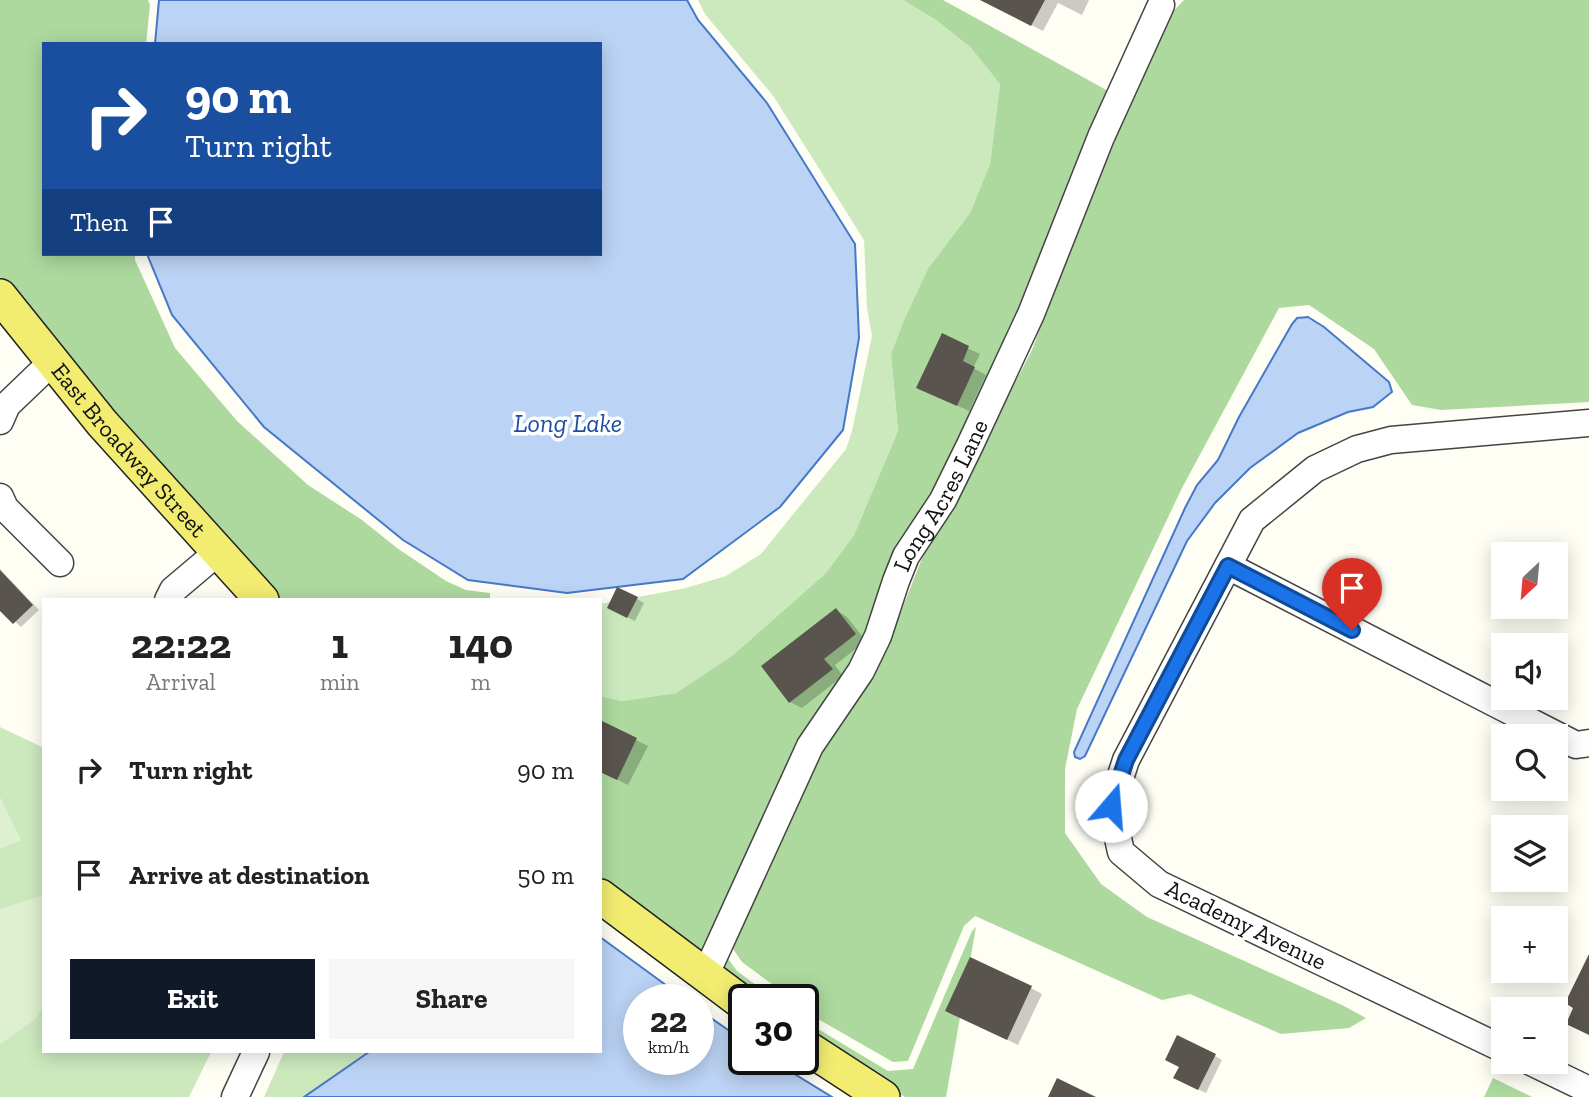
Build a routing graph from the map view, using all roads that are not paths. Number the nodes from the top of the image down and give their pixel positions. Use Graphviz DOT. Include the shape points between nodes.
graph roads {
  1 [pos="1161,5"];
  2 [pos="0,296"];
  3 [pos="52,361"];
  4 [pos="0,421"];
  5 [pos="1589,423"];
  6 [pos="0,497"];
  7 [pos="218,552"];
  8 [pos="60,563"];
  9 [pos="1228,566"];
  10 [pos="168,598"];
  11 [pos="260,598"];
  12 [pos="1589,743"];
  13 [pos="602,898"];
  14 [pos="705,976"];
  15 [pos="728,993"];
  16 [pos="1491,1043"];
  17 [pos="256,1053"];
  18 [pos="819,1055"];
  19 [pos="1556,1074"];
  20 [pos="1589,1090"];
  21 [pos="234,1097"];
  22 [pos="883,1097"];
  1 -- 14 [label="street, Long Acres Lane" via="976,433 943,500 906,556 878,636 860,671 810,747"];
  2 -- 3 [label="main road, East Broadway Street"];
  3 -- 4 [label="street" via="7,405"];
  3 -- 7 [label="main road, East Broadway Street"];
  5 -- 9 [label="street, Academy Avenue" via="1391,440 1357,449 1315,469 1252,520"];
  6 -- 8 [label="street" via="5,508"];
  7 -- 10 [label="street"];
  7 -- 11 [label="main road, East Broadway Street"];
  9 -- 12 [label="street" via="1576,745"];
  9 -- 16 [label="street, Academy Avenue" via="1126,760 1111,806 1121,852 1159,884"];
  13 -- 14 [label="main road"];
  14 -- 15 [label="main road"];
  17 -- 21 [label="street"];
  18 -- 22 [label="main road"];
  19 -- 20 [label="street"];
}
